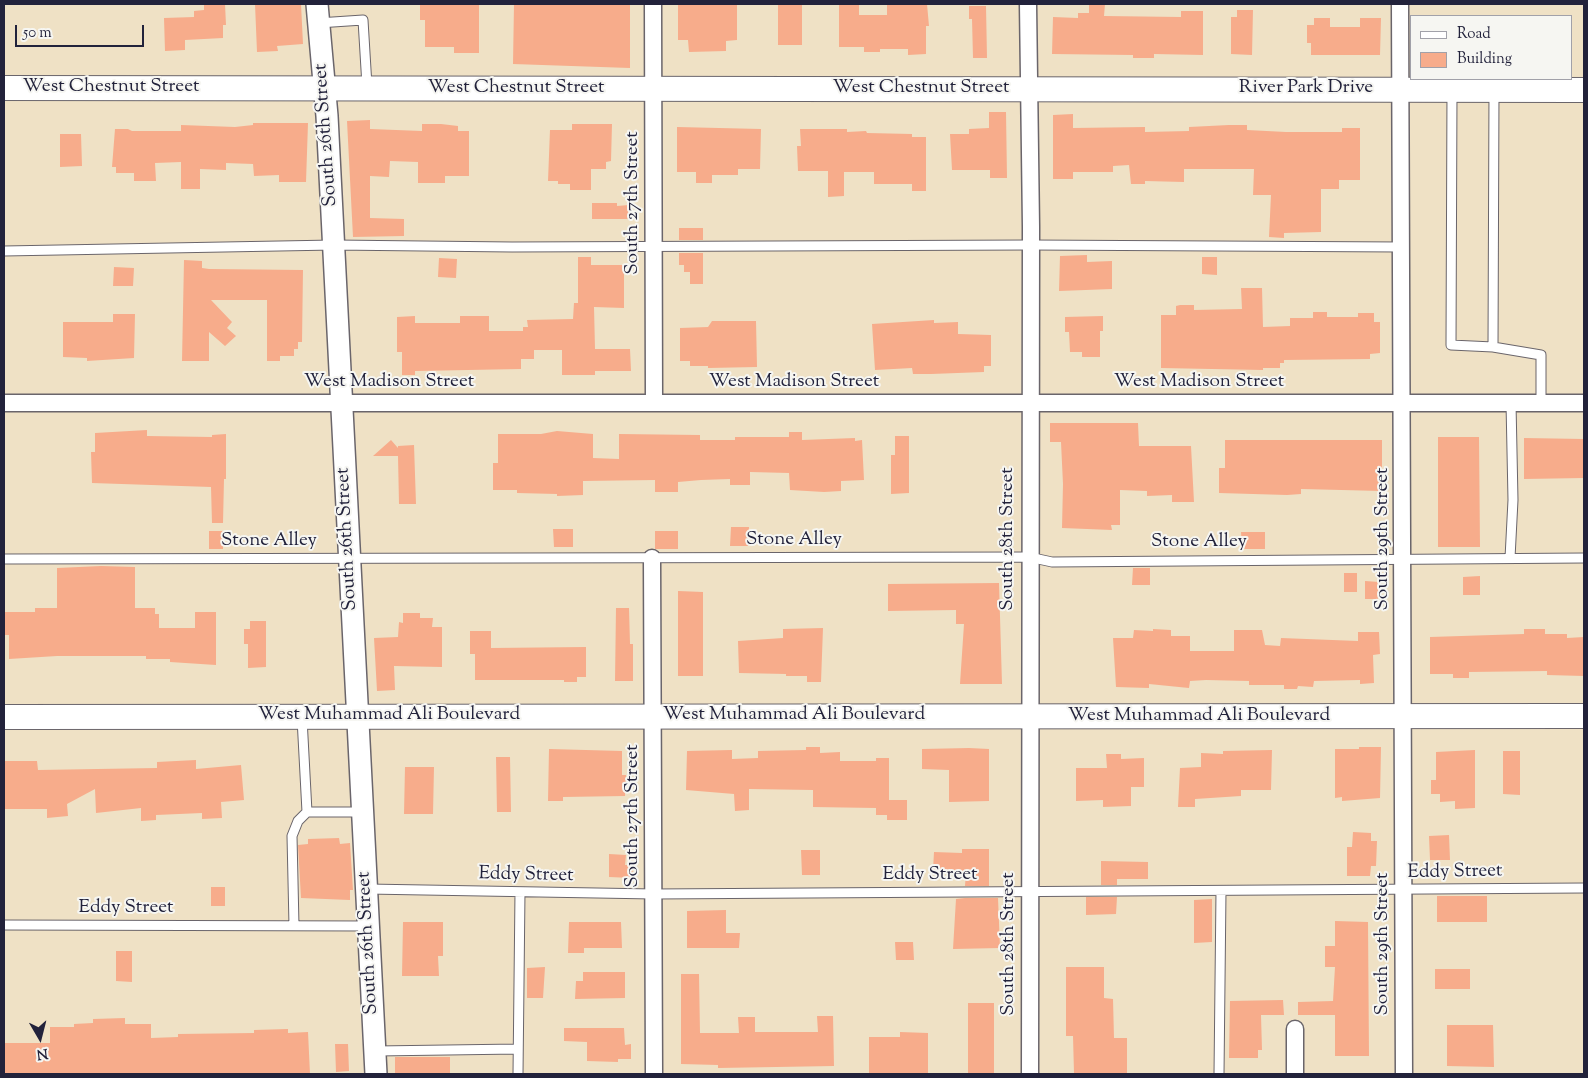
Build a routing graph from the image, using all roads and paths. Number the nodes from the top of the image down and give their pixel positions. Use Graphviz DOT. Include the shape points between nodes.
graph roads {
  1 [pos="653,4"];
  2 [pos="1028,4"];
  3 [pos="1400,4"];
  4 [pos="318,14"];
  5 [pos="4,88"];
  6 [pos="324,88"];
  7 [pos="1401,88"];
  8 [pos="367,89"];
  9 [pos="654,89"];
  10 [pos="1028,89"];
  11 [pos="1452,90"];
  12 [pos="1494,90"];
  13 [pos="1584,90"];
  14 [pos="1030,244"];
  15 [pos="334,245"];
  16 [pos="654,246"];
  17 [pos="1401,247"];
  18 [pos="4,252"];
  19 [pos="1493,347"];
  20 [pos="4,403"];
  21 [pos="342,403"];
  22 [pos="654,403"];
  23 [pos="1029,403"];
  24 [pos="1403,403"];
  25 [pos="1511,403"];
  26 [pos="1541,403"];
  27 [pos="1584,403"];
  28 [pos="1029,557"];
  29 [pos="349,558"];
  30 [pos="652,558"];
  31 [pos="1404,558"];
  32 [pos="1510,558"];
  33 [pos="1584,558"];
  34 [pos="4,559"];
  35 [pos="302,715"];
  36 [pos="358,715"];
  37 [pos="4,716"];
  38 [pos="653,716"];
  39 [pos="1030,716"];
  40 [pos="1584,716"];
  41 [pos="1404,717"];
  42 [pos="307,812"];
  43 [pos="362,812"];
  44 [pos="1584,888"];
  45 [pos="366,889"];
  46 [pos="1403,890"];
  47 [pos="1222,891"];
  48 [pos="520,892"];
  49 [pos="1030,892"];
  50 [pos="654,894"];
  51 [pos="4,925"];
  52 [pos="294,926"];
  53 [pos="368,926"];
  54 [pos="1295,1029"];
  55 [pos="518,1049"];
  56 [pos="375,1051"];
  57 [pos="376,1074"];
  58 [pos="518,1074"];
  59 [pos="654,1074"];
  60 [pos="1030,1074"];
  61 [pos="1219,1074"];
  62 [pos="1295,1074"];
  63 [pos="1404,1074"];
  1 -- 9 [label="street, South 27th Street"];
  2 -- 10 [label="street, South 28th Street"];
  3 -- 7 [label="street, South 29th Street"];
  4 -- 6 [label="street, South 26th Street"];
  4 -- 8 [label="lane" via="363,20"];
  5 -- 6 [label="main road, West Chestnut Street"];
  6 -- 8 [label="main road, West Chestnut Street"];
  6 -- 15 [label="street, South 26th Street"];
  7 -- 10 [label="main road, River Park Drive"];
  7 -- 11 [label="main road, River Park Drive"];
  7 -- 17 [label="street, South 29th Street"];
  8 -- 9 [label="main road, West Chestnut Street"];
  9 -- 10 [label="main road, West Chestnut Street"];
  9 -- 16 [label="street, South 27th Street"];
  10 -- 14 [label="street, South 28th Street"];
  11 -- 12 [label="main road, River Park Drive"];
  11 -- 19 [label="lane" via="1451,345"];
  12 -- 13 [label="main road, River Park Drive"];
  12 -- 19 [label="lane"];
  14 -- 16 [label="lane"];
  14 -- 17 [label="lane"];
  14 -- 23 [label="street, South 28th Street"];
  15 -- 16 [label="lane"];
  15 -- 18 [label="lane"];
  15 -- 21 [label="street, South 26th Street"];
  16 -- 22 [label="street, South 27th Street"];
  17 -- 24 [label="street, South 29th Street"];
  19 -- 26 [label="lane" via="1541,355"];
  20 -- 21 [label="street, West Madison Street"];
  21 -- 22 [label="street, West Madison Street"];
  21 -- 29 [label="street, South 26th Street"];
  22 -- 23 [label="street, West Madison Street"];
  23 -- 24 [label="street, West Madison Street"];
  23 -- 28 [label="street, South 28th Street"];
  24 -- 25 [label="street, West Madison Street"];
  24 -- 31 [label="street, South 29th Street"];
  25 -- 26 [label="street, West Madison Street"];
  25 -- 32 [label="lane" via="1513,500"];
  26 -- 27 [label="street, West Madison Street"];
  28 -- 30 [label="lane, Stone Alley"];
  28 -- 31 [label="lane, Stone Alley" via="1052,562"];
  28 -- 39 [label="street, South 28th Street"];
  29 -- 30 [label="lane, Stone Alley"];
  29 -- 34 [label="lane, Stone Alley"];
  29 -- 36 [label="street, South 26th Street"];
  30 -- 38 [label="street, South 27th Street"];
  31 -- 32 [label="lane, Stone Alley"];
  31 -- 41 [label="street, South 29th Street"];
  32 -- 33 [label="lane, Stone Alley"];
  35 -- 36 [label="main road, West Muhammad Ali Boulevard"];
  35 -- 37 [label="main road, West Muhammad Ali Boulevard"];
  35 -- 42 [label="lane"];
  36 -- 38 [label="main road, West Muhammad Ali Boulevard"];
  36 -- 43 [label="street, South 26th Street"];
  38 -- 39 [label="main road, West Muhammad Ali Boulevard"];
  38 -- 50 [label="street, South 27th Street"];
  39 -- 41 [label="main road, West Muhammad Ali Boulevard"];
  39 -- 49 [label="street, South 28th Street"];
  40 -- 41 [label="main road, West Muhammad Ali Boulevard"];
  41 -- 46 [label="street, South 29th Street"];
  42 -- 43 [label="lane"];
  42 -- 52 [label="lane" via="298,821 292,836"];
  43 -- 45 [label="street, South 26th Street"];
  44 -- 46 [label="lane, Eddy Street"];
  45 -- 48 [label="lane, Eddy Street"];
  45 -- 53 [label="street, South 26th Street"];
  46 -- 47 [label="lane, Eddy Street"];
  46 -- 63 [label="street, South 29th Street"];
  47 -- 49 [label="lane, Eddy Street"];
  47 -- 61 [label="lane"];
  48 -- 50 [label="lane, Eddy Street"];
  48 -- 55 [label="lane"];
  49 -- 50 [label="lane, Eddy Street"];
  49 -- 60 [label="street, South 28th Street"];
  50 -- 59 [label="street, South 27th Street"];
  51 -- 52 [label="lane, Eddy Street"];
  52 -- 53 [label="lane, Eddy Street"];
  53 -- 56 [label="street, South 26th Street"];
  54 -- 62 [label="street"];
  55 -- 56 [label="lane"];
  55 -- 58 [label="lane"];
  56 -- 57 [label="street, South 26th Street"];
}
